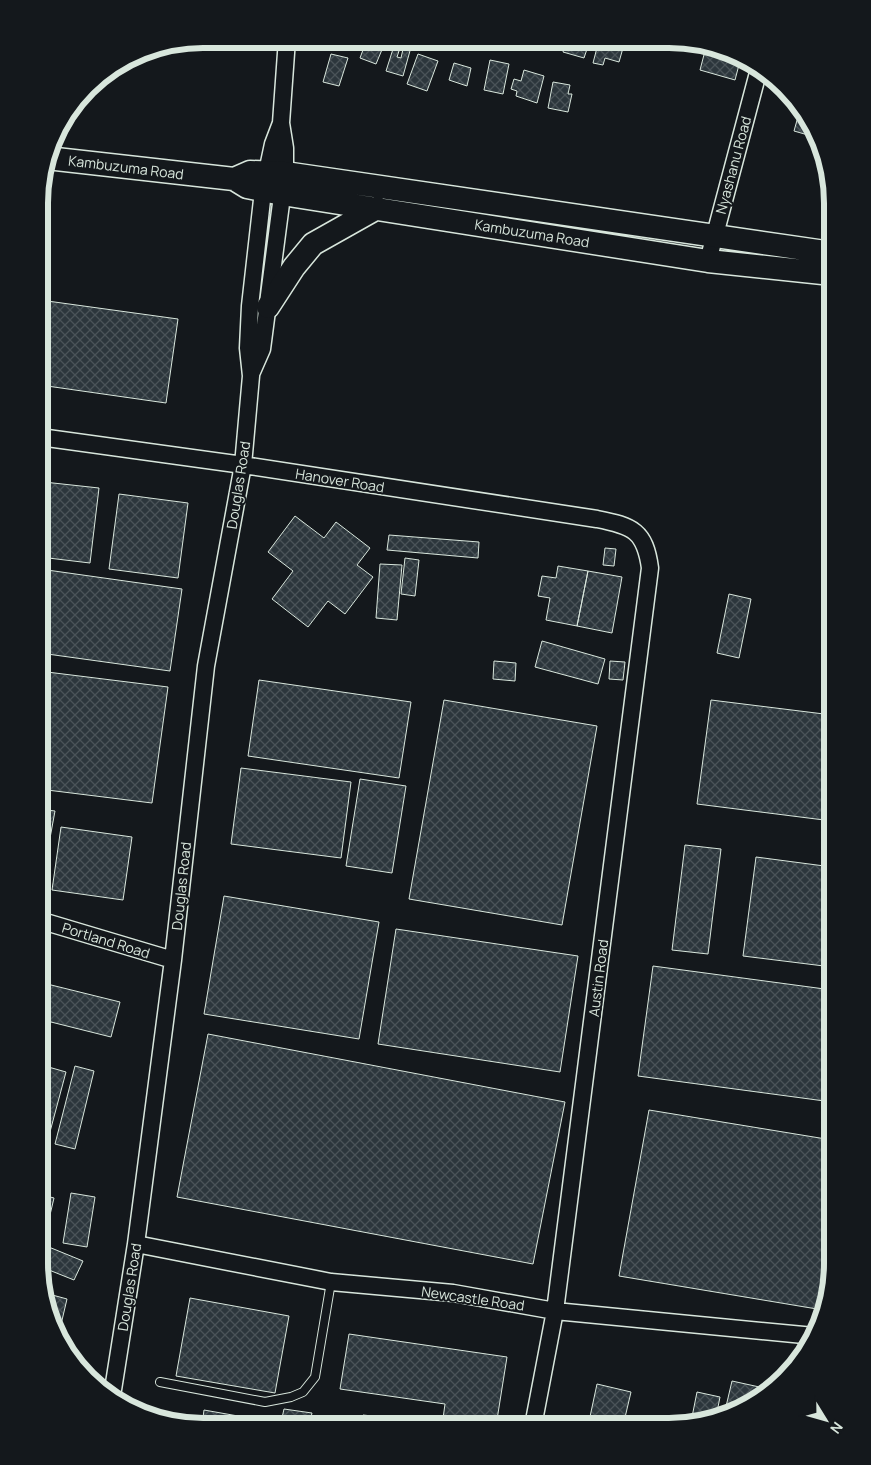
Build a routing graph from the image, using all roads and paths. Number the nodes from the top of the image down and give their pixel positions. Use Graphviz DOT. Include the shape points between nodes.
graph roads {
  1 [pos="286,48"];
  2 [pos="756,75"];
  3 [pos="54,159"];
  4 [pos="274,182"];
  5 [pos="377,208"];
  6 [pos="714,238"];
  7 [pos="824,252"];
  8 [pos="708,260"];
  9 [pos="824,273"];
  10 [pos="268,307"];
  11 [pos="251,376"];
  12 [pos="48,438"];
  13 [pos="243,465"];
  14 [pos="637,533"];
  15 [pos="48,923"];
  16 [pos="173,960"];
  17 [pos="136,1244"];
  18 [pos="332,1282"];
  19 [pos="555,1311"];
  20 [pos="805,1335"];
  21 [pos="160,1382"];
  22 [pos="113,1389"];
  23 [pos="535,1418"];
  1 -- 4 [label="street, Douglas Road"];
  2 -- 6 [label="street, Nyashanu Road"];
  3 -- 4 [label="main road, Kambuzuma Road" via="234,179 247,187"];
  4 -- 5 [label="main road, Kambuzuma Road"];
  4 -- 6 [label="main road, Kambuzuma Road"];
  4 -- 10 [label="street, Douglas Road"];
  4 -- 11 [label="street, Douglas Road" via="250,314 248,348"];
  5 -- 8 [label="main road, Kambuzuma Road"];
  5 -- 10 [label="main road" via="313,244 294,266"];
  6 -- 7 [label="main road, Kambuzuma Road"];
  6 -- 8 [label="street, Nyashanu Road"];
  8 -- 9 [label="main road, Kambuzuma Road"];
  10 -- 11 [label="street, Douglas Road" via="262,349"];
  11 -- 13 [label="street, Douglas Road"];
  12 -- 13 [label="street, Hanover Road"];
  13 -- 14 [label="street, Hanover Road" via="597,519 620,523"];
  13 -- 16 [label="street, Douglas Road" via="206,666"];
  14 -- 19 [label="street, Austin Road" via="647,547 650,568"];
  15 -- 16 [label="street, Portland Road"];
  16 -- 17 [label="street, Douglas Road"];
  17 -- 18 [label="street, Newcastle Road"];
  17 -- 22 [label="street, Douglas Road"];
  18 -- 19 [label="street, Newcastle Road" via="453,1294"];
  18 -- 21 [label="lane" via="315,1377 303,1392 291,1398 265,1402"];
  19 -- 20 [label="street, Newcastle Road"];
  19 -- 23 [label="street, Austin Road"];
}
